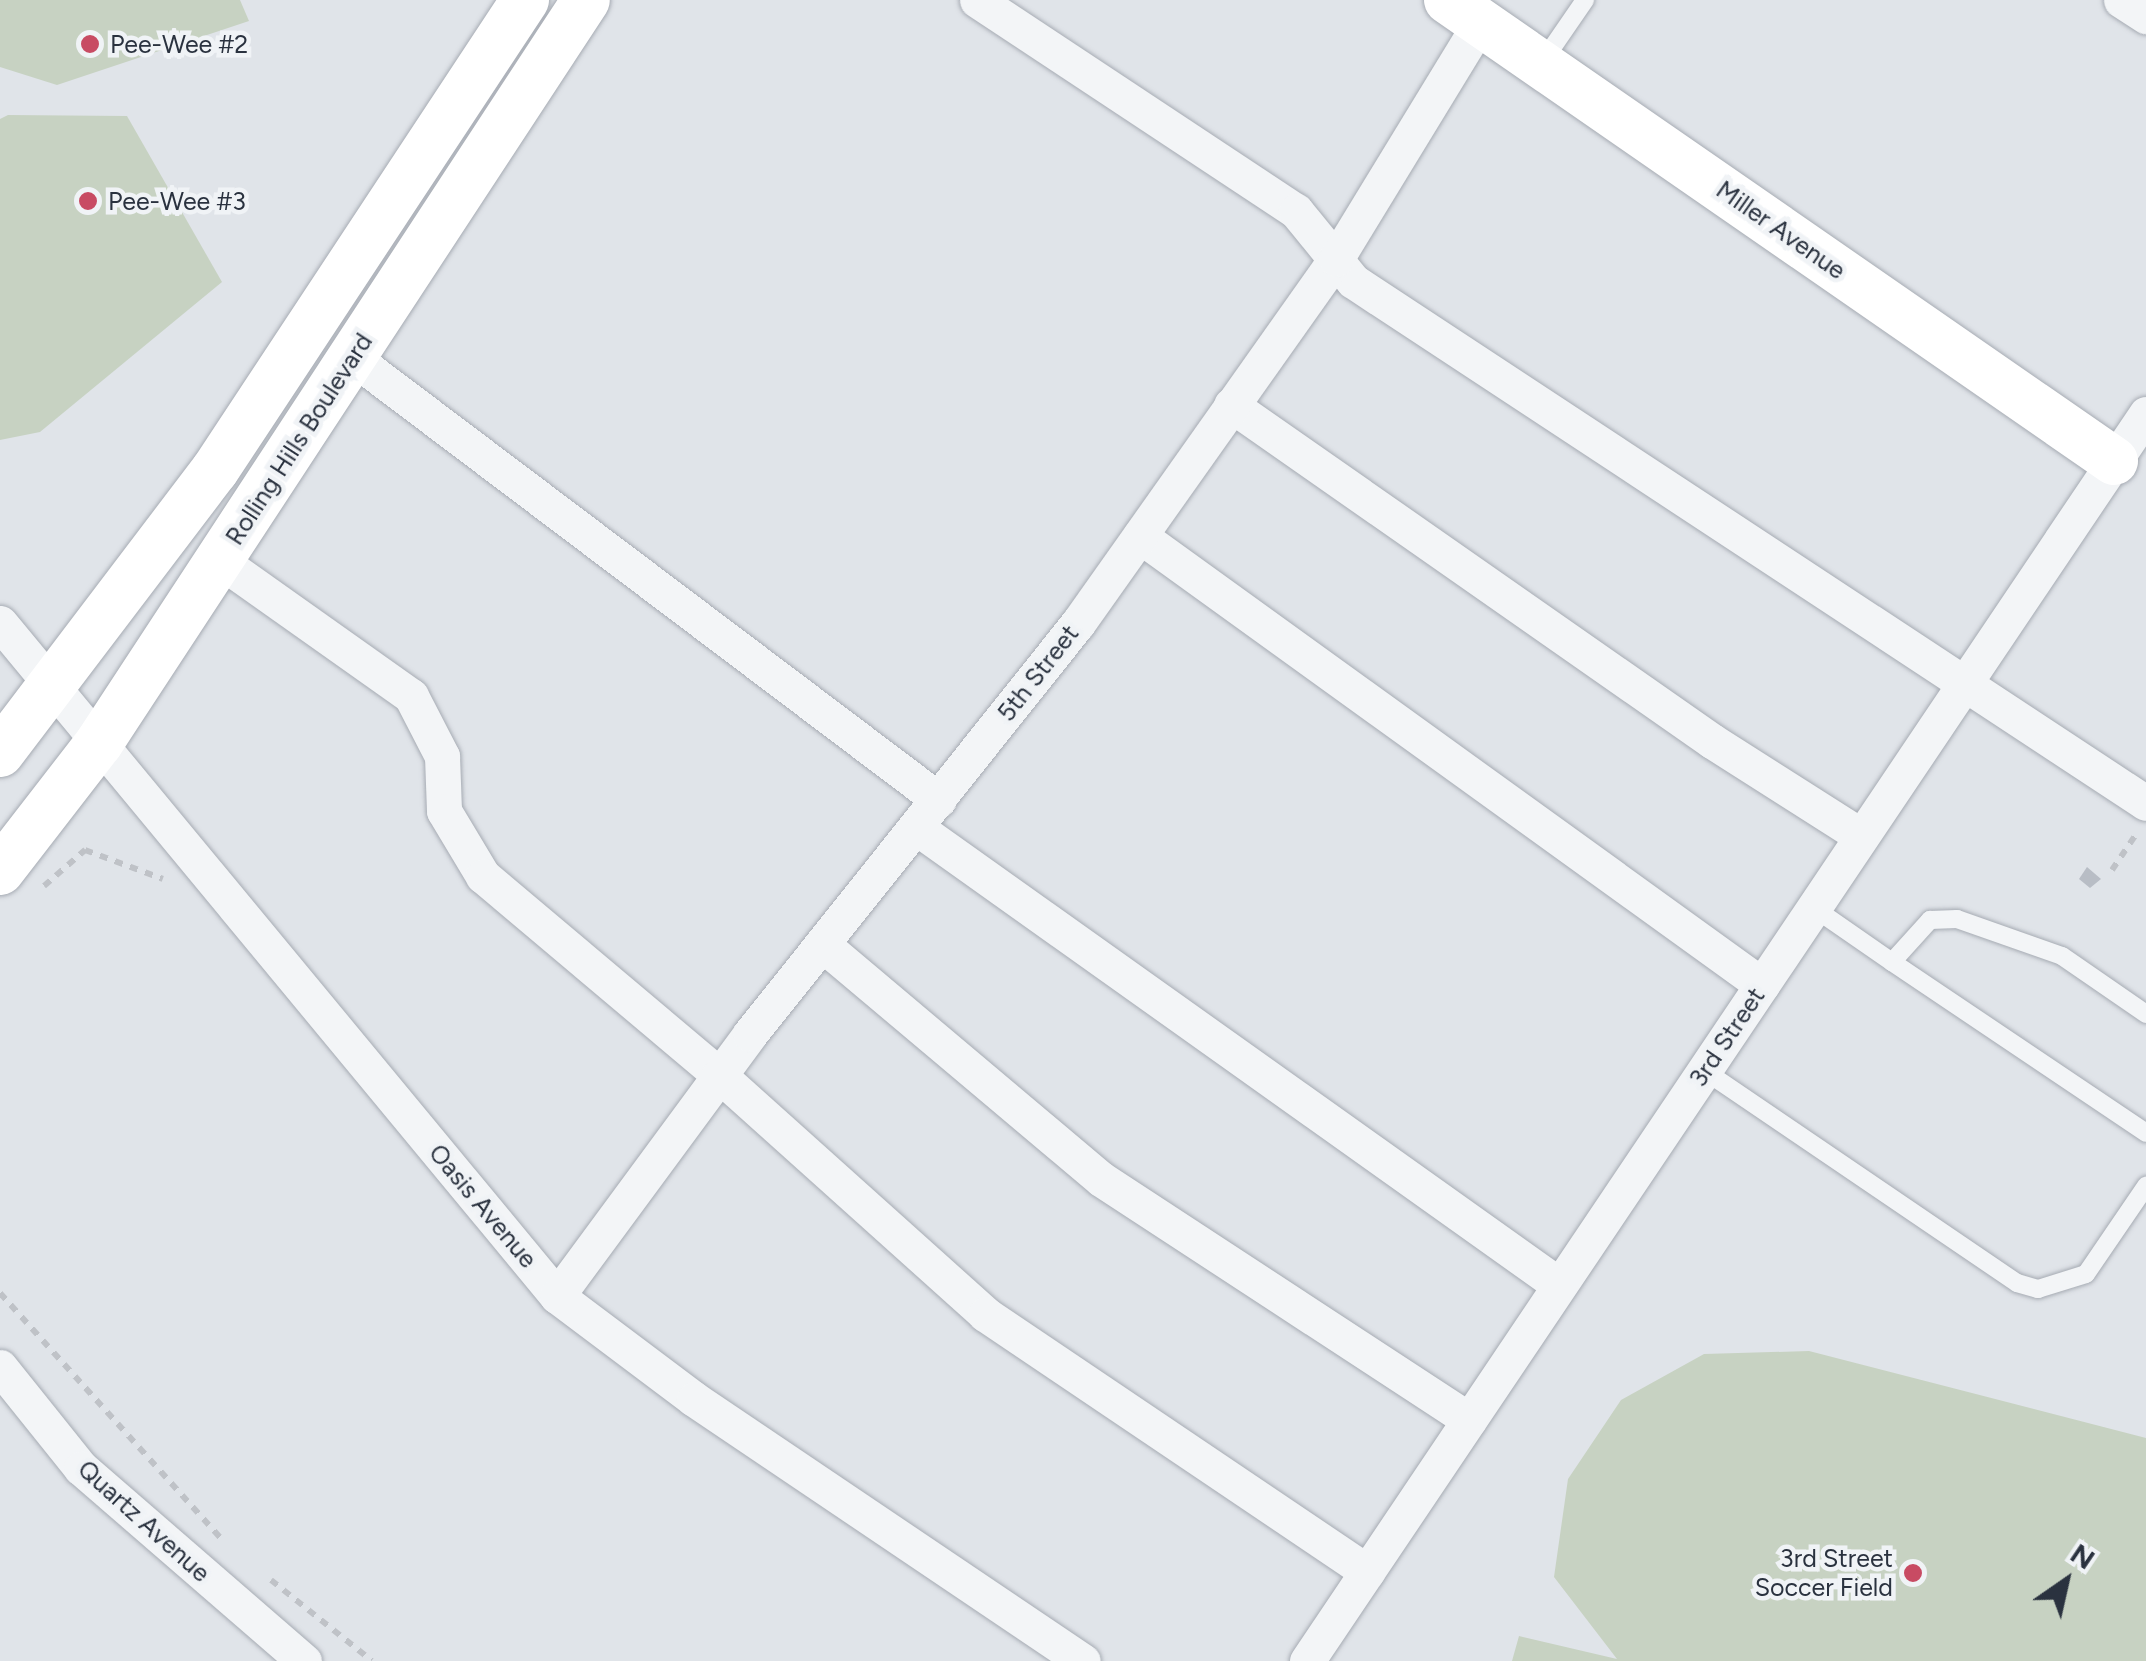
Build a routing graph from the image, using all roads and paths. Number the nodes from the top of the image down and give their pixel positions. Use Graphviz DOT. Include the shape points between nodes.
graph roads {
  1 [pos="525,0"];
  2 [pos="586,0"];
  3 [pos="977,0"];
  4 [pos="1586,0"];
  5 [pos="2122,0"];
  6 [pos="1464,12"];
  7 [pos="2146,16"];
  8 [pos="1541,64"];
  9 [pos="1336,259"];
  10 [pos="352,357"];
  11 [pos="1231,405"];
  12 [pos="2146,414"];
  13 [pos="2114,461"];
  14 [pos="1140,536"];
  15 [pos="220,560"];
  16 [pos="0,624"];
  17 [pos="52,686"];
  18 [pos="1963,686"];
  19 [pos="99,743"];
  20 [pos="0,753"];
  21 [pos="939,800"];
  22 [pos="2146,803"];
  23 [pos="2146,820"];
  24 [pos="917,828"];
  25 [pos="1862,836"];
  26 [pos="2112,870"];
  27 [pos="0,871"];
  28 [pos="1814,908"];
  29 [pos="822,944"];
  30 [pos="1892,962"];
  31 [pos="1762,985"];
  32 [pos="2146,1014"];
  33 [pos="1704,1071"];
  34 [pos="719,1075"];
  35 [pos="2146,1133"];
  36 [pos="2146,1186"];
  37 [pos="1559,1286"];
  38 [pos="0,1293"];
  39 [pos="557,1296"];
  40 [pos="0,1367"];
  41 [pos="1469,1420"];
  42 [pos="228,1546"];
  43 [pos="257,1569"];
  44 [pos="1366,1572"];
  45 [pos="304,1661"];
  46 [pos="372,1661"];
  47 [pos="1083,1661"];
  48 [pos="1307,1661"];
  1 -- 17 [label="main road, Rolling Hills Boulevard" via="215,470"];
  2 -- 10 [label="main road, Rolling Hills Boulevard"];
  3 -- 9 [label="street" via="1296,211"];
  4 -- 8 [label="lane"];
  5 -- 7 [label="street"];
  6 -- 8 [label="main road, Miller Avenue"];
  6 -- 9 [label="street, 5th Street"];
  8 -- 13 [label="main road, Miller Avenue"];
  9 -- 11 [label="street, 5th Street"];
  9 -- 18 [label="street" via="1352,282"];
  10 -- 15 [label="main road, Rolling Hills Boulevard"];
  10 -- 21 [label="street"];
  11 -- 14 [label="street, 5th Street"];
  11 -- 25 [label="street" via="1712,741"];
  12 -- 13 [label="street, 3rd Street"];
  13 -- 18 [label="street, 3rd Street"];
  14 -- 21 [label="street, 5th Street"];
  14 -- 31 [label="street"];
  15 -- 19 [label="main road, Rolling Hills Boulevard"];
  15 -- 34 [label="street" via="411,696 442,756 444,811 482,876"];
  16 -- 17 [label="street, Oasis Avenue"];
  17 -- 19 [label="street, Oasis Avenue"];
  17 -- 20 [label="main road, Rolling Hills Boulevard"];
  18 -- 22 [label="street"];
  18 -- 25 [label="street, 3rd Street"];
  19 -- 27 [label="main road, Rolling Hills Boulevard"];
  19 -- 39 [label="street, Oasis Avenue"];
  21 -- 24 [label="street, 5th Street"];
  23 -- 26 [label="path"];
  24 -- 29 [label="street, 5th Street"];
  24 -- 37 [label="street"];
  25 -- 28 [label="street, 3rd Street"];
  28 -- 30 [label="lane"];
  28 -- 31 [label="street, 3rd Street"];
  29 -- 34 [label="street, 5th Street"];
  29 -- 41 [label="street" via="1101,1179"];
  30 -- 32 [label="lane" via="1930,920 1957,918 2062,956"];
  30 -- 35 [label="lane"];
  31 -- 33 [label="street, 3rd Street"];
  33 -- 36 [label="lane" via="2028,1286 2086,1274"];
  33 -- 37 [label="street, 3rd Street"];
  34 -- 39 [label="street, 5th Street"];
  34 -- 44 [label="street" via="985,1314"];
  37 -- 41 [label="street, 3rd Street"];
  38 -- 42 [label="path"];
  39 -- 47 [label="street, Oasis Avenue" via="694,1399"];
  40 -- 45 [label="street, Quartz Avenue" via="81,1468"];
  41 -- 44 [label="street, 3rd Street"];
  43 -- 46 [label="path"];
  44 -- 48 [label="street, 3rd Street"];
}
